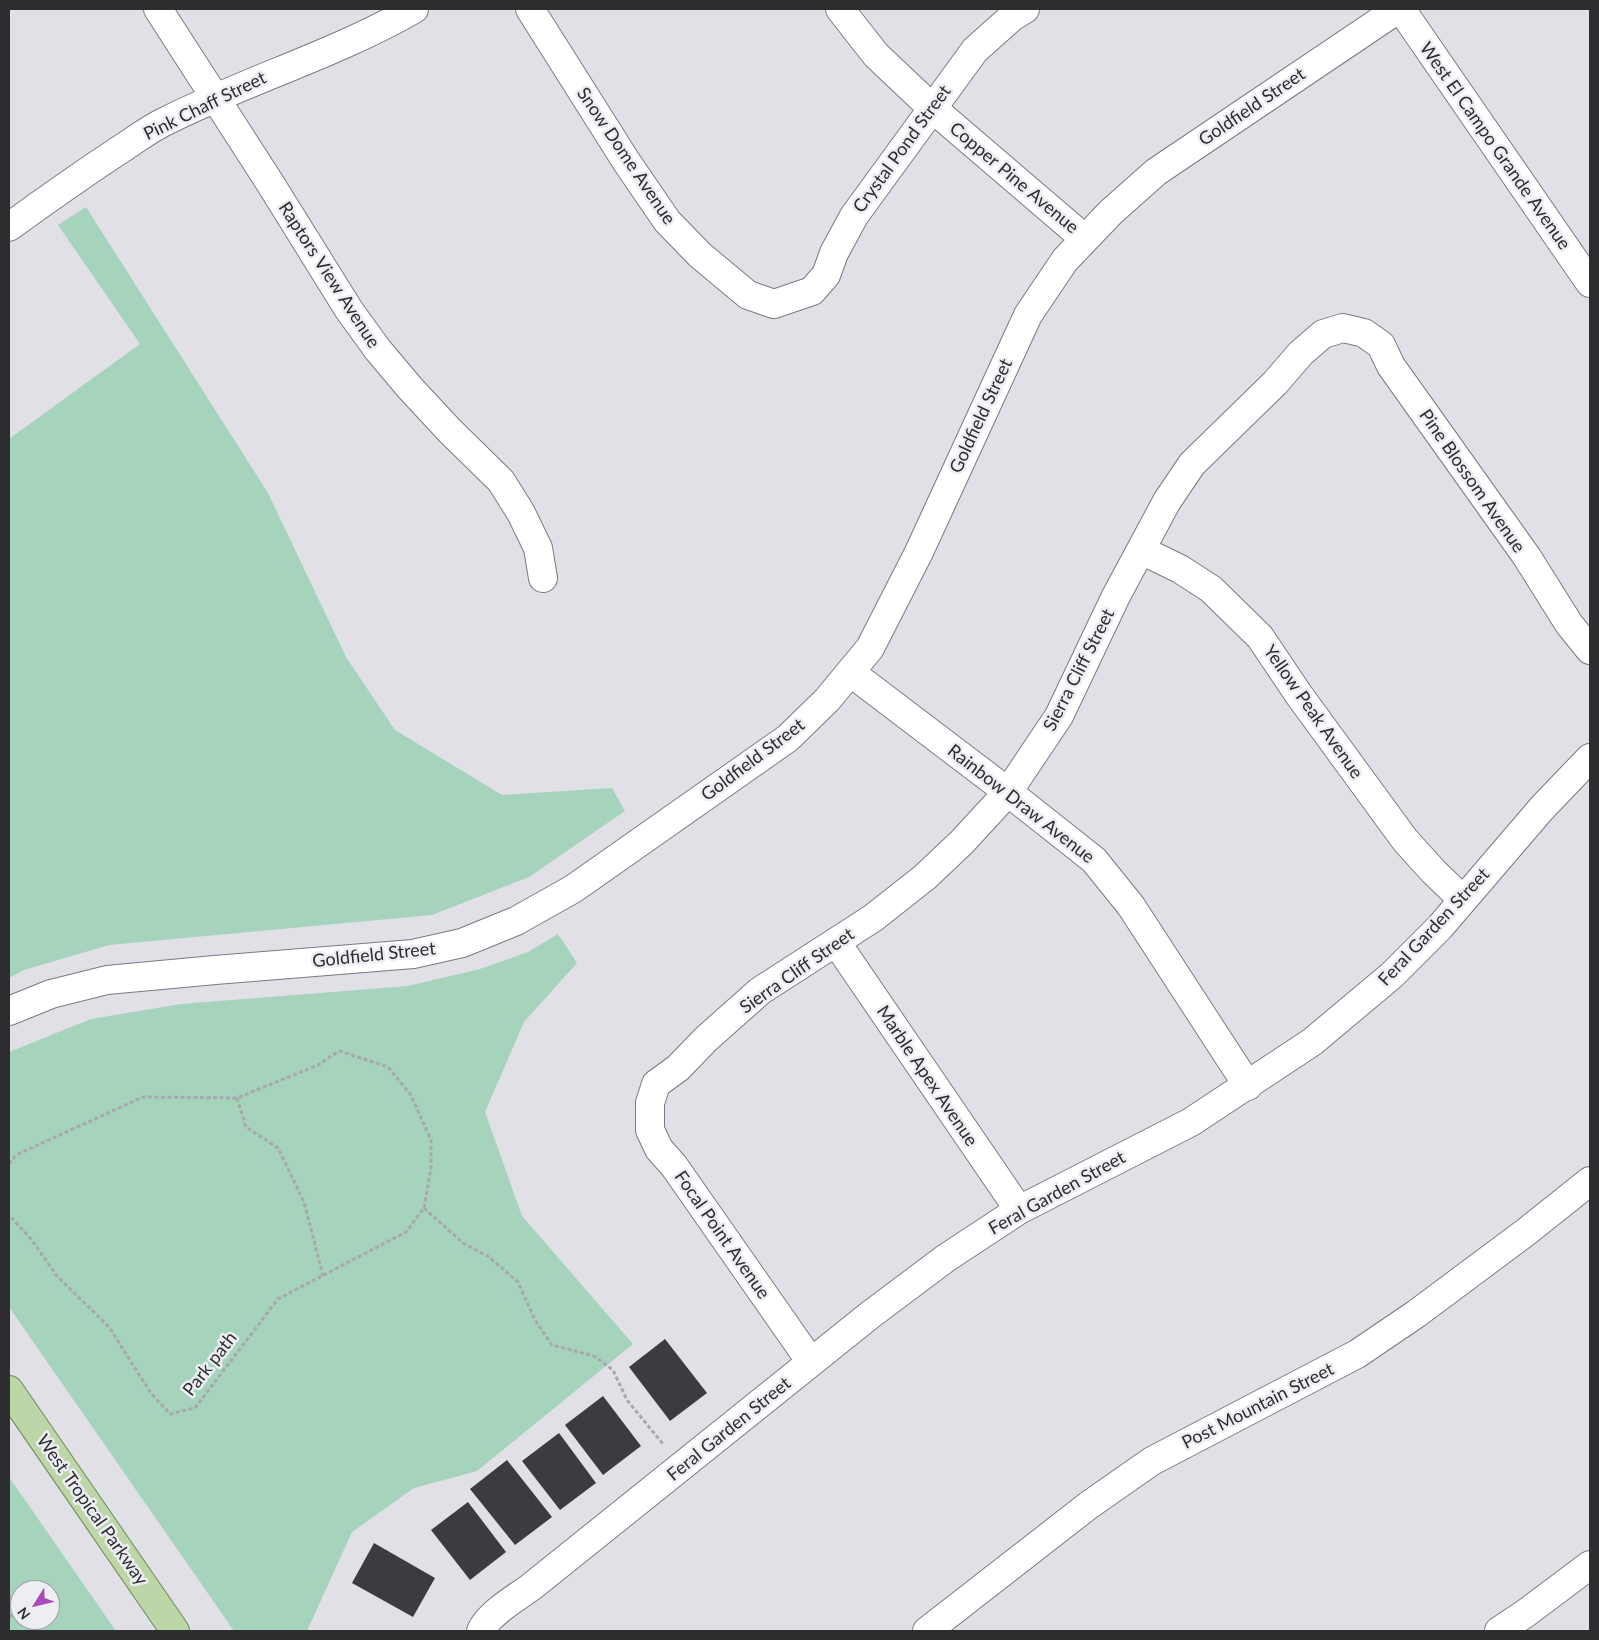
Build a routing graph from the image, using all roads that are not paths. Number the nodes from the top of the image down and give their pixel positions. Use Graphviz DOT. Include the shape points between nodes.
graph roads {
  1 [pos="158,9"];
  2 [pos="414,9"];
  3 [pos="530,9"];
  4 [pos="840,9"];
  5 [pos="1025,9"];
  6 [pos="1399,9"];
  7 [pos="215,97"];
  8 [pos="932,108"];
  9 [pos="9,227"];
  10 [pos="1085,239"];
  11 [pos="1590,283"];
  12 [pos="794,298"];
  13 [pos="1343,328"];
  14 [pos="1141,550"];
  15 [pos="544,578"];
  16 [pos="1590,650"];
  17 [pos="850,672"];
  18 [pos="1590,758"];
  19 [pos="1008,792"];
  20 [pos="1463,900"];
  21 [pos="836,942"];
  22 [pos="9,1011"];
  23 [pos="1248,1086"];
  24 [pos="650,1103"];
  25 [pos="1590,1181"];
  26 [pos="1019,1210"];
  27 [pos="812,1362"];
  28 [pos="9,1390"];
  29 [pos="1590,1566"];
  30 [pos="176,1631"];
  31 [pos="481,1631"];
  32 [pos="927,1631"];
  33 [pos="1499,1631"];
  1 -- 7 [label="street, Raptors View Avenue"];
  2 -- 7 [label="street, Pink Chaff Street" via="333,48"];
  3 -- 12 [label="street, Snow Dome Avenue" via="667,221 700,255 748,295 774,304"];
  4 -- 8 [label="street, Copper Pine Avenue" via="876,55"];
  5 -- 8 [label="street, Crystal Pond Street" via="975,50"];
  6 -- 10 [label="street, Goldfield Street" via="1156,172"];
  6 -- 11 [label="street, West El Campo Grande Avenue"];
  7 -- 9 [label="street, Pink Chaff Street" via="160,124"];
  7 -- 15 [label="street, Raptors View Avenue" via="349,310 378,350 450,431 500,481 538,548"];
  8 -- 10 [label="street, Copper Pine Avenue"];
  8 -- 12 [label="street, Crystal Pond Street" via="854,216 826,275 812,291"];
  10 -- 17 [label="street, Goldfield Street" via="1065,260 1028,315 919,552 870,648"];
  13 -- 14 [label="street, Sierra Cliff Street" via="1323,334 1301,353 1192,464 1167,501"];
  13 -- 16 [label="street, Pine Blossom Avenue" via="1364,333 1381,345 1391,366"];
  14 -- 19 [label="street, Sierra Cliff Street" via="1059,716"];
  14 -- 20 [label="street, Yellow Peak Avenue" via="1211,589 1260,637 1405,840"];
  17 -- 19 [label="street, Rainbow Draw Avenue"];
  17 -- 22 [label="street, Goldfield Street" via="788,738 573,889 507,925 462,943 413,954 107,980 51,994"];
  18 -- 20 [label="street, Feral Garden Street"];
  19 -- 21 [label="street, Sierra Cliff Street" via="924,877 873,918"];
  19 -- 23 [label="street, Rainbow Draw Avenue" via="1094,860 1131,906"];
  20 -- 23 [label="street, Feral Garden Street" via="1392,976 1312,1042"];
  21 -- 24 [label="street, Sierra Cliff Street" via="760,991 678,1068 656,1084"];
  21 -- 26 [label="street, Marble Apex Avenue"];
  23 -- 26 [label="street, Feral Garden Street" via="1190,1122"];
  24 -- 27 [label="street, Focal Point Avenue" via="650,1130 659,1149"];
  25 -- 32 [label="street, Post Mountain Street" via="1416,1314 1357,1354 1152,1461 1089,1504"];
  26 -- 27 [label="street, Feral Garden Street" via="946,1258"];
  27 -- 31 [label="street, Feral Garden Street" via="498,1611"];
  28 -- 30 [label="main road, West Tropical Parkway"];
  29 -- 33 [label="street"];
}
